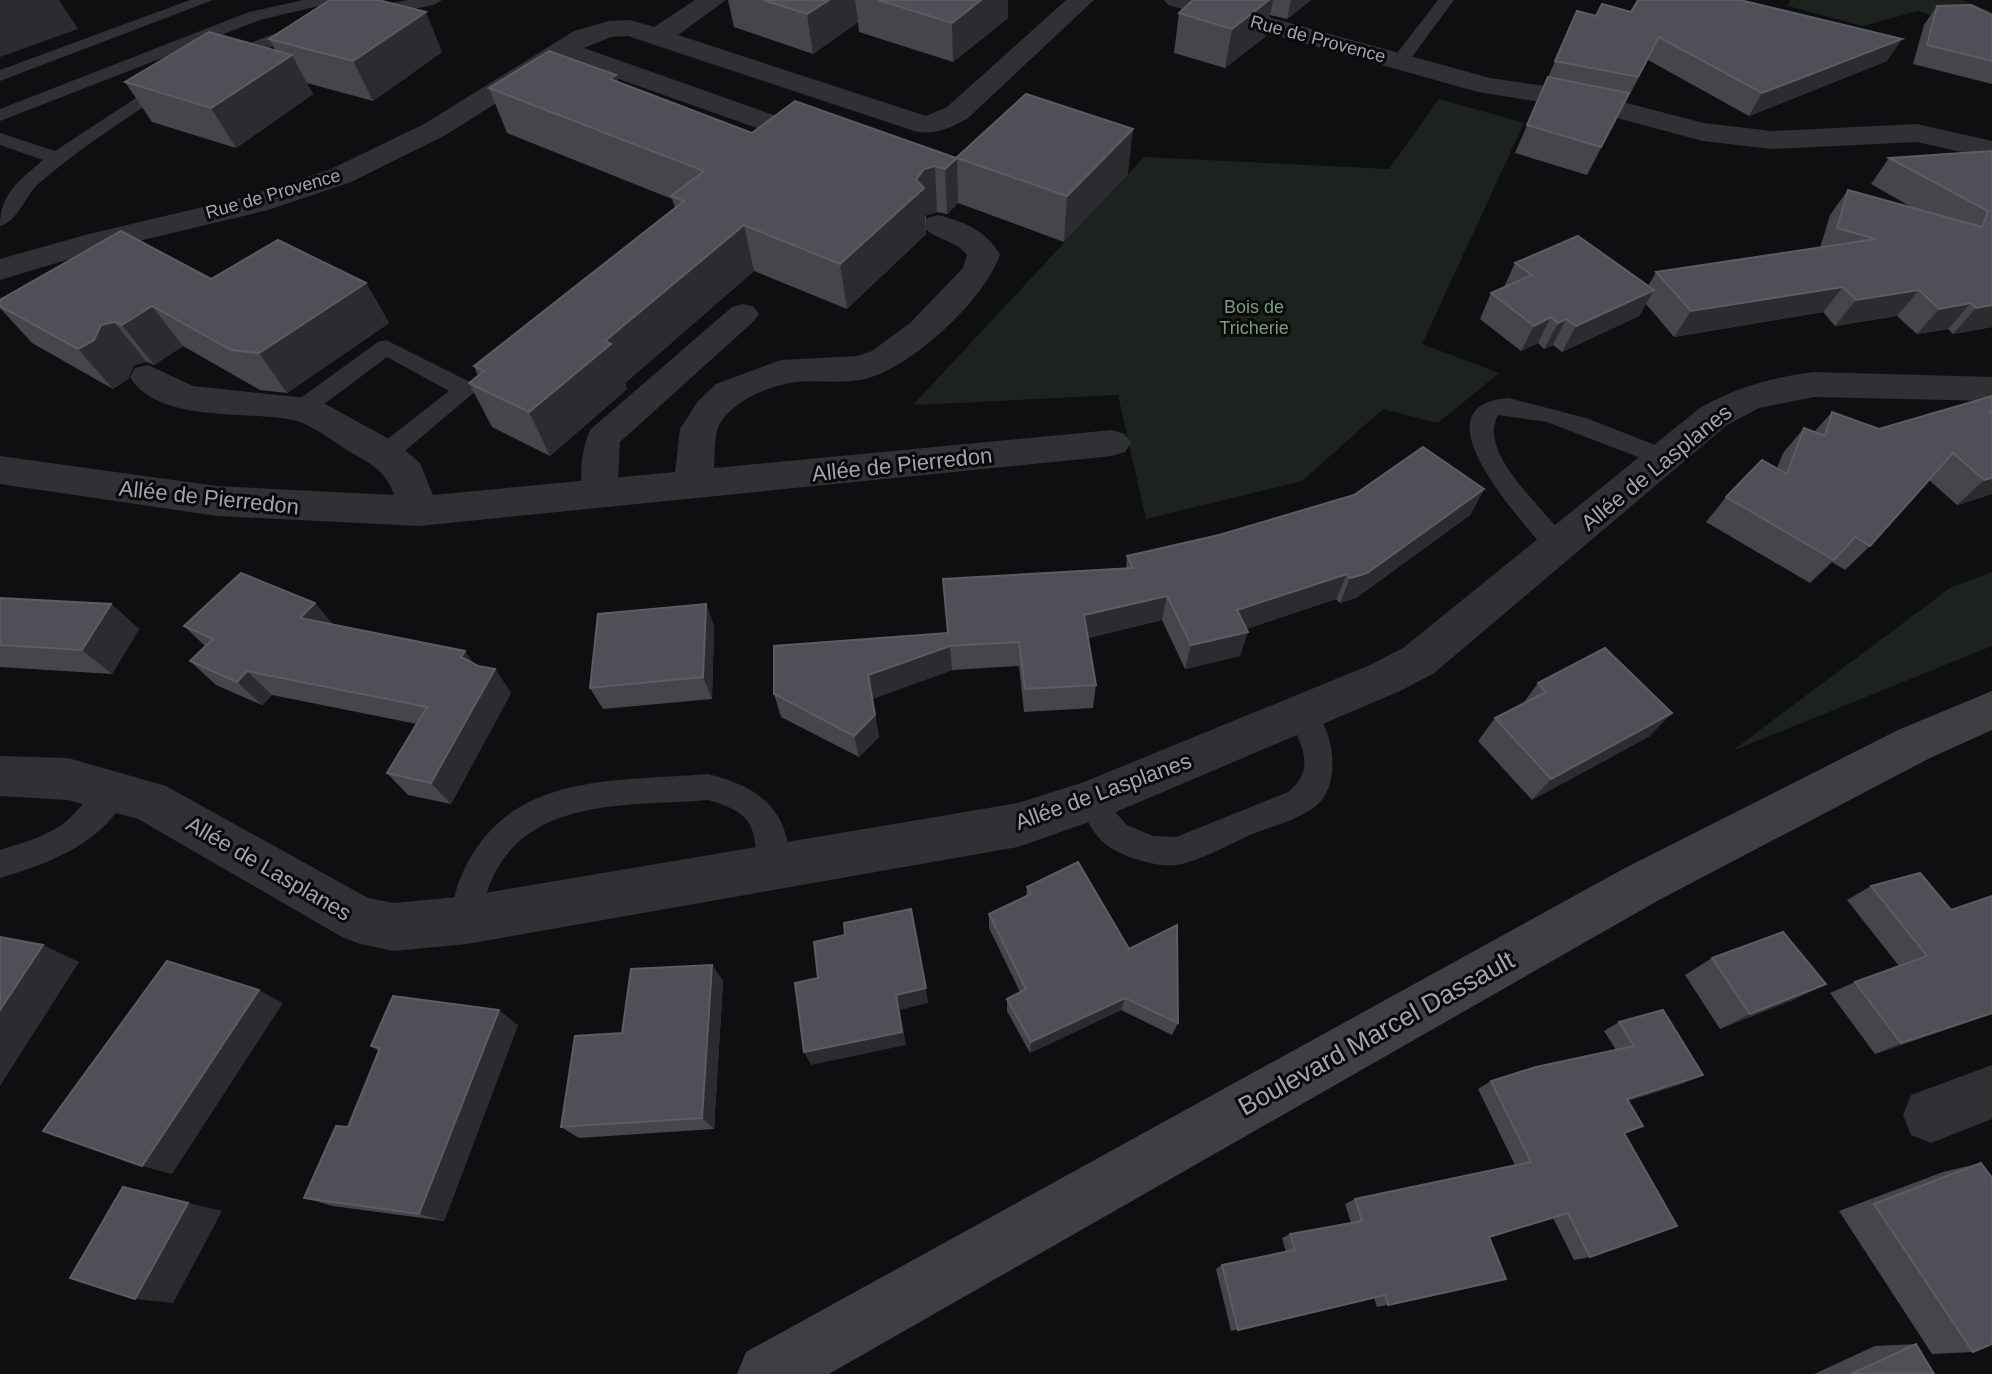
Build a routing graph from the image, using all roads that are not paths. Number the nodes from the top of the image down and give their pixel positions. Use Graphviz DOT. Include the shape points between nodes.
graph roads {
  1 [pos="205,0"];
  2 [pos="325,0"];
  3 [pos="434,0"];
  4 [pos="713,0"];
  5 [pos="1081,0"];
  6 [pos="1177,0"];
  7 [pos="1446,0"];
  8 [pos="632,5"];
  9 [pos="352,16"];
  10 [pos="320,22"];
  11 [pos="609,29"];
  12 [pos="657,37"];
  13 [pos="563,50"];
  14 [pos="1400,61"];
  15 [pos="214,63"];
  16 [pos="185,75"];
  17 [pos="0,76"];
  18 [pos="957,113"];
  19 [pos="0,115"];
  20 [pos="0,139"];
  21 [pos="915,150"];
  22 [pos="1992,150"];
  23 [pos="849,151"];
  24 [pos="57,158"];
  25 [pos="0,220"];
  26 [pos="938,225"];
  27 [pos="0,270"];
  28 [pos="743,314"];
  29 [pos="148,377"];
  30 [pos="1992,389"];
  31 [pos="303,408"];
  32 [pos="1112,443"];
  33 [pos="385,454"];
  34 [pos="1664,458"];
  35 [pos="0,470"];
  36 [pos="693,484"];
  37 [pos="599,494"];
  38 [pos="419,511"];
  39 [pos="1557,546"];
  40 [pos="1992,710"];
  41 [pos="1300,713"];
  42 [pos="0,776"];
  43 [pos="115,790"];
  44 [pos="1092,800"];
  45 [pos="0,864"];
  46 [pos="775,870"];
  47 [pos="467,920"];
  48 [pos="1992,1092"];
  49 [pos="1931,1115"];
  50 [pos="768,1374"];
  1 -- 17 [label="lane"];
  2 -- 19 [label="lane" via="255,16"];
  3 -- 9 [label="lane"];
  4 -- 12 [label="street"];
  5 -- 18 [label="street, Rue de Provence"];
  6 -- 14 [label="street, Rue de Provence"];
  7 -- 14 [label="lane"];
  8 -- 11 [label="street" via="612,20"];
  10 -- 15 [label="lane"];
  11 -- 12 [label="street, Rue de Provence" via="630,28"];
  11 -- 13 [label="street, Rue de Provence" via="588,34"];
  12 -- 18 [label="street, Rue de Provence" via="913,124 940,122"];
  13 -- 23 [label="street"];
  13 -- 27 [label="street, Rue de Provence" via="427,134 341,176"];
  14 -- 22 [label="street, Rue de Provence" via="1503,89 1584,101 1740,138 1917,133"];
  16 -- 24 [label="lane"];
  18 -- 21 [label="street"];
  20 -- 24 [label="lane"];
  24 -- 25 [label="lane" via="26,185"];
  26 -- 36 [label="street" via="971,238 984,254 978,272 922,331 871,365 781,372 729,393 699,429"];
  28 -- 37 [label="street" via="603,438"];
  29 -- 31 [label="street" via="186,398"];
  30 -- 34 [label="street, Allée de Lasplanes" via="1843,384 1764,393 1726,408"];
  31 -- 33 [label="street"];
  31 -- 33 [label="lane" via="386,347 466,390"];
  32 -- 36 [label="street, Allée de Pierredon"];
  33 -- 38 [label="street" via="406,473"];
  34 -- 39 [label="street, Allée de Lasplanes"];
  34 -- 39 [label="lane" via="1529,408 1488,410 1483,447 1491,463"];
  35 -- 38 [label="street, Allée de Pierredon" via="217,501"];
  36 -- 37 [label="street, Allée de Pierredon"];
  37 -- 38 [label="street, Allée de Pierredon"];
  39 -- 41 [label="street, Allée de Lasplanes" via="1418,661"];
  40 -- 50 [label="main road, Boulevard Marcel Dassault" via="1914,744 1642,884"];
  41 -- 44 [label="street, Allée de Lasplanes"];
  41 -- 44 [label="lane" via="1316,740 1319,776 1310,795 1299,801 1177,851 1152,850 1116,835"];
  42 -- 43 [label="street, Allée de Lasplanes" via="68,779"];
  43 -- 45 [label="lane" via="72,837"];
  43 -- 47 [label="street, Allée de Lasplanes" via="184,818 360,920 394,927"];
  44 -- 46 [label="street, Allée de Lasplanes" via="1018,825"];
  46 -- 47 [label="street, Allée de Lasplanes"];
  46 -- 47 [label="lane" via="775,846 764,818 725,790 708,787 559,802 528,818 494,852 473,887"];
  48 -- 49 [label="street"];
}
